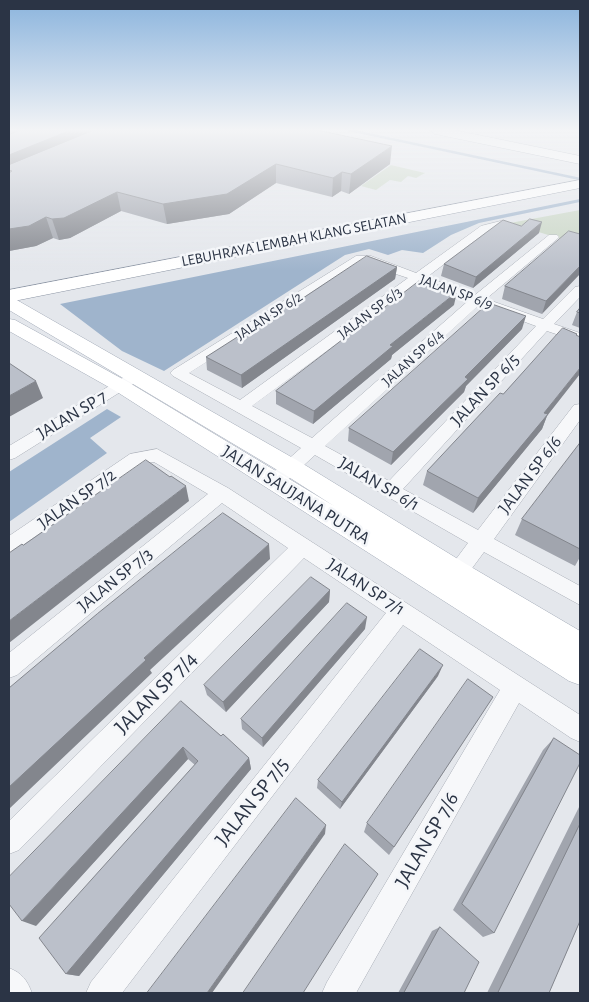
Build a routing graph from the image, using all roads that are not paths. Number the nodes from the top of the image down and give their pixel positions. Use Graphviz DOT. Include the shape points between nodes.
graph roads {
  1 [pos="576,177"];
  2 [pos="580,184"];
  3 [pos="501,224"];
  4 [pos="552,237"];
  5 [pos="360,259"];
  6 [pos="417,278"];
  7 [pos="61,281"];
  8 [pos="9,286"];
  9 [pos="580,290"];
  10 [pos="9,296"];
  11 [pos="477,300"];
  12 [pos="9,303"];
  13 [pos="9,324"];
  14 [pos="545,325"];
  15 [pos="580,338"];
  16 [pos="178,373"];
  17 [pos="128,381"];
  18 [pos="241,407"];
  19 [pos="580,409"];
  20 [pos="314,446"];
  21 [pos="9,454"];
  22 [pos="147,455"];
  23 [pos="284,474"];
  24 [pos="390,491"];
  25 [pos="221,493"];
  26 [pos="480,541"];
  27 [pos="9,546"];
  28 [pos="303,546"];
  29 [pos="451,580"];
  30 [pos="580,596"];
  31 [pos="402,611"];
  32 [pos="580,646"];
  33 [pos="9,667"];
  34 [pos="580,670"];
  35 [pos="516,686"];
  36 [pos="580,729"];
  37 [pos="9,840"];
  38 [pos="9,984"];
  39 [pos="16,993"];
  40 [pos="102,993"];
  41 [pos="338,993"];
  1 -- 7 [label="highway, LEBUHRAYA LEMBAH KLANG SELATAN"];
  2 -- 7 [label="highway, LEBUHRAYA LEMBAH KLANG SELATAN"];
  3 -- 6 [label="street, JALAN SP 6/3" via="485,228"];
  4 -- 11 [label="street, JALAN SP 6/4"];
  5 -- 6 [label="street, JALAN SP 6/9"];
  5 -- 16 [label="street, JALAN SP 6/2"];
  6 -- 11 [label="street, JALAN SP 6/9"];
  6 -- 18 [label="street, JALAN SP 6/3"];
  7 -- 8 [label="highway, LEBUHRAYA LEMBAH KLANG SELATAN"];
  7 -- 10 [label="highway, LEBUHRAYA LEMBAH KLANG SELATAN"];
  9 -- 14 [label="street, JALAN SP 6/5"];
  11 -- 14 [label="street, JALAN SP 6/9"];
  11 -- 20 [label="street, JALAN SP 6/4"];
  12 -- 17 [label="main road, JALAN SAUJANA PUTRA"];
  13 -- 17 [label="main road, JALAN SAUJANA PUTRA"];
  14 -- 15 [label="street, JALAN SP 6/9"];
  14 -- 24 [label="street, JALAN SP 6/5"];
  16 -- 18 [label="street, JALAN SP 6/1"];
  17 -- 21 [label="street, JALAN SP 7"];
  17 -- 23 [label="main road, JALAN SAUJANA PUTRA"];
  18 -- 20 [label="street, JALAN SP 6/1"];
  19 -- 26 [label="street, JALAN SP 6/6"];
  20 -- 23 [label="street, JALAN SP 6/4"];
  20 -- 24 [label="street, JALAN SP 6/1"];
  22 -- 25 [label="street, JALAN SP 7/1" via="157,455"];
  22 -- 27 [label="street, JALAN SP 7/2" via="136,458"];
  23 -- 29 [label="main road, JALAN SAUJANA PUTRA"];
  24 -- 26 [label="street, JALAN SP 6/1"];
  25 -- 28 [label="street, JALAN SP 7/1"];
  25 -- 33 [label="street, JALAN SP 7/3"];
  26 -- 29 [label="street, JALAN SP 6/6"];
  26 -- 30 [label="street, JALAN SP 6/1"];
  28 -- 31 [label="street, JALAN SP 7/1"];
  28 -- 37 [label="street, JALAN SP 7/4"];
  29 -- 32 [label="main road, JALAN SAUJANA PUTRA"];
  29 -- 34 [label="main road, JALAN SAUJANA PUTRA"];
  31 -- 35 [label="street, JALAN SP 7/1"];
  31 -- 40 [label="street, JALAN SP 7/5"];
  35 -- 36 [label="street, JALAN SP 7/1"];
  35 -- 41 [label="street, JALAN SP 7/6"];
  38 -- 39 [label="street"];
}
